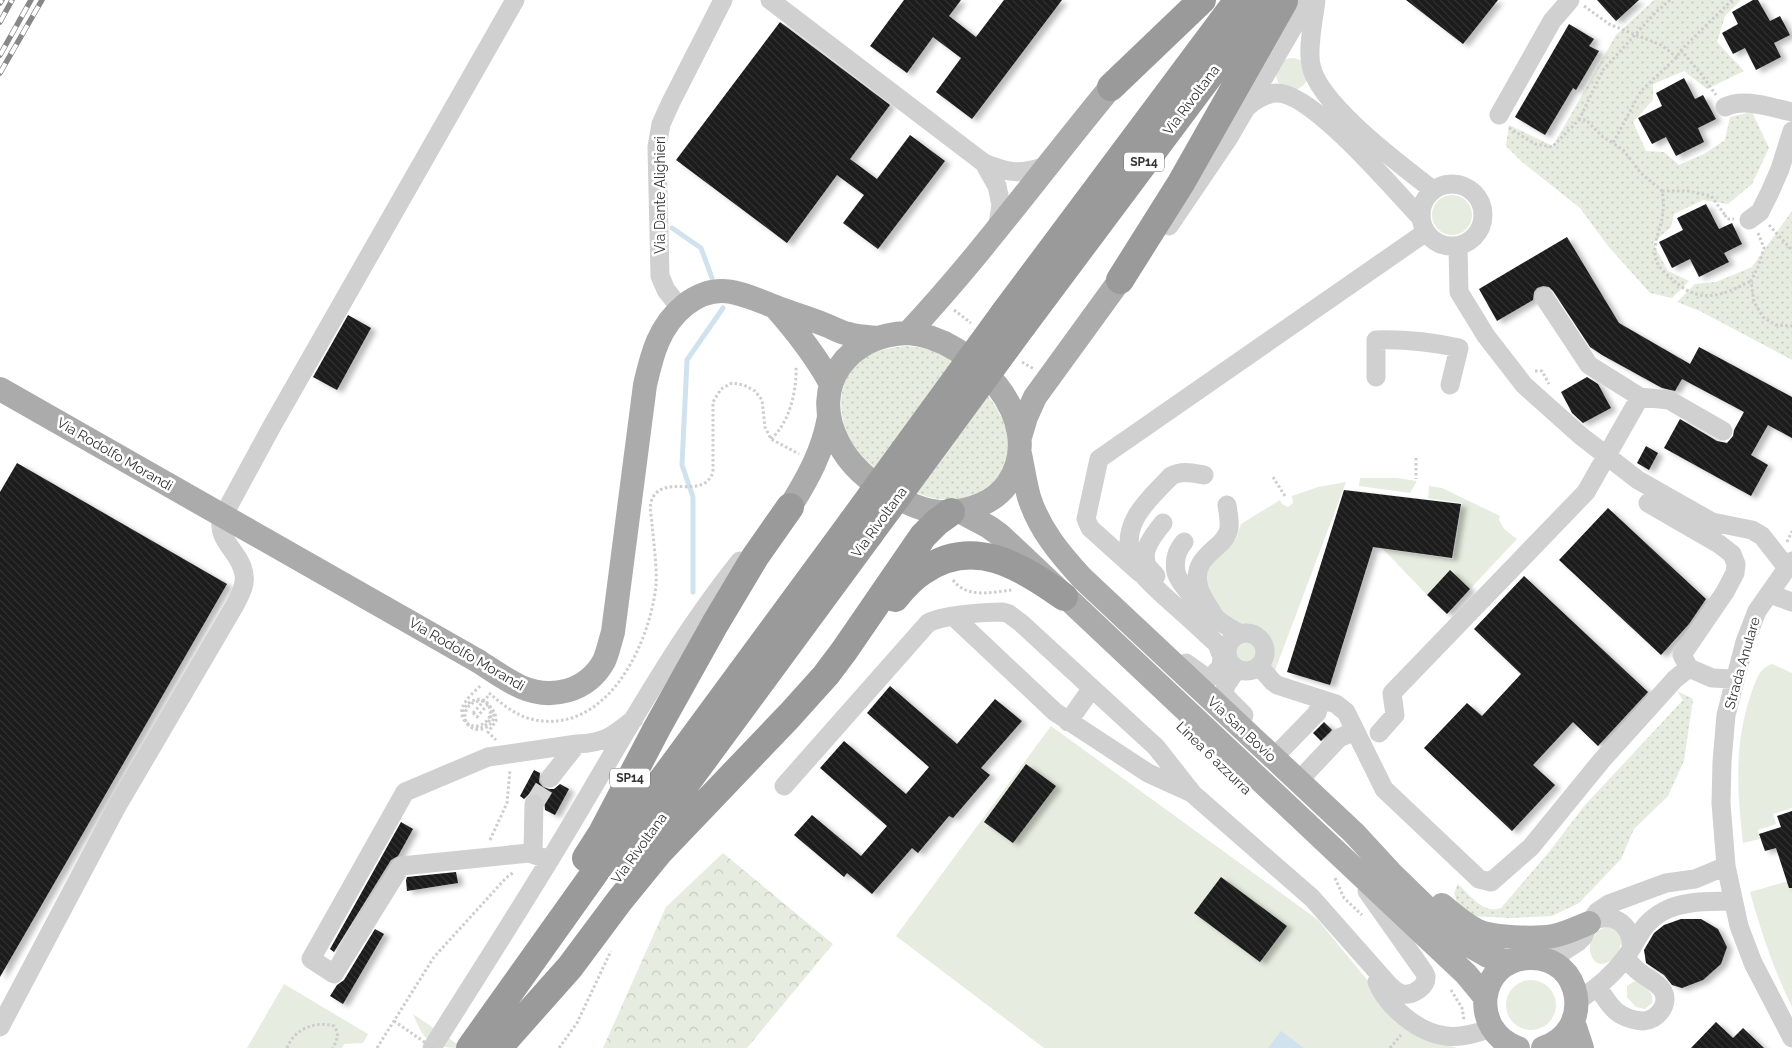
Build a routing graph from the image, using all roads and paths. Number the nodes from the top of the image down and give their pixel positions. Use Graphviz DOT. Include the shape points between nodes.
graph roads {
  1 [pos="514,0"];
  2 [pos="723,0"];
  3 [pos="770,0"];
  4 [pos="1182,0"];
  5 [pos="1202,0"];
  6 [pos="1238,0"];
  7 [pos="1266,0"];
  8 [pos="1284,0"];
  9 [pos="1309,0"];
  10 [pos="1316,0"];
  11 [pos="1670,0"];
  12 [pos="1732,0"];
  13 [pos="1576,2"];
  14 [pos="1636,34"];
  15 [pos="1681,50"];
  16 [pos="1677,57"];
  17 [pos="1111,87"];
  18 [pos="1725,107"];
  19 [pos="1245,108"];
  20 [pos="1792,112"];
  21 [pos="1498,115"];
  22 [pos="1579,120"];
  23 [pos="1792,131"];
  24 [pos="1613,143"];
  25 [pos="984,163"];
  26 [pos="1046,166"];
  27 [pos="1433,190"];
  28 [pos="1662,191"];
  29 [pos="1725,216"];
  30 [pos="1750,220"];
  31 [pos="1423,225"];
  32 [pos="996,233"];
  33 [pos="1458,246"];
  34 [pos="1120,280"];
  35 [pos="1751,281"];
  36 [pos="1544,297"];
  37 [pos="775,307"];
  38 [pos="681,309"];
  39 [pos="954,309"];
  40 [pos="1014,318"];
  41 [pos="1792,326"];
  42 [pos="977,328"];
  43 [pos="908,333"];
  44 [pos="879,338"];
  45 [pos="796,360"];
  46 [pos="1020,360"];
  47 [pos="1042,373"];
  48 [pos="1376,377"];
  49 [pos="831,384"];
  50 [pos="1450,385"];
  51 [pos="0,388"];
  52 [pos="1640,397"];
  53 [pos="829,415"];
  54 [pos="1576,427"];
  55 [pos="1723,431"];
  56 [pos="771,439"];
  57 [pos="1020,447"];
  58 [pos="1608,454"];
  59 [pos="806,458"];
  60 [pos="1416,458"];
  61 [pos="1204,476"];
  62 [pos="1273,476"];
  63 [pos="1416,479"];
  64 [pos="1285,496"];
  65 [pos="1648,503"];
  66 [pos="1228,505"];
  67 [pos="790,507"];
  68 [pos="955,511"];
  69 [pos="1163,523"];
  70 [pos="860,529"];
  71 [pos="1184,542"];
  72 [pos="1789,568"];
  73 [pos="1140,573"];
  74 [pos="951,576"];
  75 [pos="1020,590"];
  76 [pos="1770,594"];
  77 [pos="1064,597"];
  78 [pos="1792,602"];
  79 [pos="953,616"];
  80 [pos="1216,619"];
  81 [pos="1235,639"];
  82 [pos="844,651"];
  83 [pos="1159,651"];
  84 [pos="1259,666"];
  85 [pos="1689,668"];
  86 [pos="1238,669"];
  87 [pos="1734,679"];
  88 [pos="480,686"];
  89 [pos="1092,688"];
  90 [pos="1321,700"];
  91 [pos="495,713"];
  92 [pos="634,718"];
  93 [pos="1068,722"];
  94 [pos="1355,731"];
  95 [pos="1379,733"];
  96 [pos="577,744"];
  97 [pos="1281,750"];
  98 [pos="509,753"];
  99 [pos="1306,773"];
  100 [pos="550,778"];
  101 [pos="784,786"];
  102 [pos="1193,794"];
  103 [pos="534,804"];
  104 [pos="1346,826"];
  105 [pos="542,857"];
  106 [pos="483,858"];
  107 [pos="1726,866"];
  108 [pos="1340,868"];
  109 [pos="517,870"];
  110 [pos="1733,901"];
  111 [pos="1364,918"];
  112 [pos="1589,923"];
  113 [pos="615,943"];
  114 [pos="1628,954"];
  115 [pos="1544,960"];
  116 [pos="1512,961"];
  117 [pos="1373,966"];
  118 [pos="1423,985"];
  119 [pos="1598,988"];
  120 [pos="1485,997"];
  121 [pos="1575,1012"];
  122 [pos="394,1020"];
  123 [pos="0,1026"];
  124 [pos="1492,1028"];
  125 [pos="1468,1035"];
  126 [pos="1792,1038"];
  127 [pos="287,1048"];
  128 [pos="333,1048"];
  129 [pos="376,1048"];
  130 [pos="433,1048"];
  131 [pos="469,1048"];
  132 [pos="497,1048"];
  133 [pos="559,1048"];
  134 [pos="1518,1048"];
  135 [pos="1544,1048"];
  136 [pos="1582,1048"];
  1 -- 123 [label="street" via="222,518 222,535 244,574 244,586 116,808"];
  2 -- 38 [label="street, Via Dante Alighieri" via="661,124 658,147 660,276"];
  3 -- 25 [label="street"];
  4 -- 17 [label="street"];
  5 -- 17 [label="highway"];
  6 -- 40 [label="highway, Via Rivoltana / SP14"];
  7 -- 40 [label="highway, Via Rivoltana / SP14"];
  8 -- 34 [label="highway, SP14" via="1181,183"];
  9 -- 19 [label="street"];
  10 -- 27 [label="street" via="1310,59 1316,78 1345,117"];
  11 -- 14 [label="path"];
  12 -- 15 [label="path"];
  13 -- 14 [label="path" via="1609,24"];
  13 -- 21 [label="street" via="1552,21"];
  14 -- 16 [label="path" via="1661,45"];
  14 -- 22 [label="path" via="1603,70"];
  15 -- 16 [label="path"];
  15 -- 18 [label="path"];
  16 -- 24 [label="path" via="1641,91"];
  17 -- 26 [label="main road"];
  18 -- 20 [label="street" via="1733,103 1760,105"];
  19 -- 31 [label="street" via="1277,93 1295,98 1316,111 1335,127"];
  19 -- 34 [label="street" via="1154,246"];
  21 -- 22 [label="path" via="1510,130 1536,144 1552,147"];
  22 -- 24 [label="path" via="1586,120"];
  23 -- 30 [label="street" via="1767,198 1760,212"];
  24 -- 28 [label="path"];
  25 -- 26 [label="street" via="1002,171 1030,172"];
  25 -- 32 [label="street" via="997,186 1001,205"];
  26 -- 32 [label="main road"];
  27 -- 31 [label="street" via="1423,202"];
  27 -- 33 [label="street" via="1454,184 1468,188 1479,199 1483,213 1480,228 1470,240"];
  28 -- 29 [label="path" via="1688,191 1712,196"];
  28 -- 35 [label="path" via="1664,211 1656,243 1656,259 1665,273 1696,295 1714,296"];
  30 -- 35 [label="path" via="1764,248"];
  31 -- 33 [label="street" via="1439,243"];
  31 -- 73 [label="street" via="1099,459 1086,519 1090,528"];
  32 -- 43 [label="main road"];
  33 -- 72 [label="street" via="1459,292 1486,336 1524,385 1581,436 1638,480 1712,522 1752,530 1762,536"];
  34 -- 57 [label="main road" via="1035,397 1026,417"];
  35 -- 41 [label="path" via="1754,302 1763,317 1776,325"];
  36 -- 52 [label="street" via="1589,365"];
  37 -- 38 [label="main road, Via Rodolfo Morandi" via="734,292 714,291 692,300"];
  37 -- 44 [label="main road, Via Rodolfo Morandi" via="843,333"];
  37 -- 49 [label="main road, Via Rodolfo Morandi" via="810,349"];
  38 -- 51 [label="main road, Via Rodolfo Morandi, bridge" via="660,333 645,385 613,632 603,662 581,685 571,691 550,694 520,686"];
  39 -- 42 [label="path"];
  40 -- 70 [label="highway, Via Rivoltana / SP14, bridge"];
  43 -- 44 [label="main road, Via San Bovio"];
  43 -- 57 [label="main road, Via San Bovio" via="942,341 980,367 1008,403 1017,424"];
  44 -- 49 [label="main road" via="851,353"];
  45 -- 56 [label="path" via="796,386 791,402 778,433"];
  46 -- 47 [label="path"];
  48 -- 50 [label="street" via="1376,340 1424,341 1459,348"];
  49 -- 53 [label="main road"];
  52 -- 55 [label="street" via="1669,400"];
  52 -- 58 [label="street"];
  53 -- 67 [label="main road" via="815,464"];
  53 -- 68 [label="main road" via="842,450 873,483 914,506"];
  54 -- 58 [label="street"];
  56 -- 59 [label="path"];
  56 -- 91 [label="path, bridge" via="765,428 762,400 755,391 744,385 732,384 722,389 714,402 710,480 702,486 666,487 655,493 650,504 656,585 651,612 642,639 612,692 594,707 574,717 549,722 529,718 506,707 490,694 473,713 477,717 488,704"];
  57 -- 68 [label="main road" via="1014,474 1000,493 981,504"];
  57 -- 83 [label="main road, Via San Bovio" via="1029,497 1050,540 1096,592"];
  58 -- 95 [label="street" via="1586,492 1392,693 1395,715"];
  60 -- 63 [label="path"];
  61 -- 73 [label="street" via="1175,473 1146,502 1130,534 1130,548"];
  62 -- 64 [label="path"];
  65 -- 85 [label="street" via="1719,544 1732,554 1736,564 1735,573 1724,592 1682,654"];
  66 -- 80 [label="street" via="1226,537 1201,562 1198,572 1199,589"];
  67 -- 92 [label="street" via="751,548 706,606"];
  67 -- 131 [label="highway, SP14" via="720,616 595,845 497,988"];
  68 -- 77 [label="main road, Via San Bovio" via="994,530"];
  68 -- 82 [label="highway" via="923,536"];
  69 -- 81 [label="street" via="1150,541 1145,559 1148,567"];
  70 -- 131 [label="highway, Via Rivoltana / SP14" via="622,836"];
  70 -- 132 [label="highway, Via Rivoltana / SP14"];
  71 -- 80 [label="street" via="1179,548 1176,573"];
  72 -- 76 [label="street, Strada Anulare"];
  73 -- 83 [label="street" via="1217,644 1221,652 1221,667 1207,678 1190,665"];
  74 -- 75 [label="path" via="958,586 971,593"];
  76 -- 78 [label="street"];
  76 -- 87 [label="street, Strada Anulare" via="1757,611"];
  77 -- 82 [label="highway" via="1000,559 958,556 930,566 915,577"];
  77 -- 108 [label="main road, Via San Bovio"];
  79 -- 89 [label="street" via="1009,614"];
  79 -- 93 [label="street"];
  79 -- 101 [label="street" via="932,620 923,627"];
  80 -- 81 [label="street"];
  81 -- 84 [label="street" via="1252,634 1262,642 1264,654"];
  81 -- 86 [label="street" via="1227,653"];
  82 -- 132 [label="highway" via="790,715 660,851 564,974"];
  83 -- 104 [label="main road, Via San Bovio"];
  84 -- 86 [label="street" via="1248,671"];
  84 -- 90 [label="street" via="1277,685"];
  85 -- 87 [label="street" via="1712,678"];
  85 -- 94 [label="street" via="1675,679 1602,760 1531,848 1490,882 1479,880 1384,790"];
  86 -- 97 [label="street" via="1224,693"];
  87 -- 107 [label="street, Strada Anulare" via="1726,715 1722,762 1721,802"];
  88 -- 91 [label="path, bridge" via="462,707 462,714 464,720 466,723 469,725 478,726 488,719 490,712 489,708 487,704 482,700 473,700 464,710 464,719 465,722 468,725 471,727 475,728 490,721 492,714 489,706 484,702 475,702 466,711 465,718 468,724 470,726 473,728 477,730 486,728"];
  89 -- 93 [label="street"];
  89 -- 102 [label="street" via="1156,747"];
  90 -- 94 [label="street" via="1341,708 1349,716"];
  90 -- 97 [label="street" via="1317,713"];
  91 -- 98 [label="path" via="496,721 488,732"];
  92 -- 96 [label="street" via="610,738"];
  92 -- 105 [label="street"];
  93 -- 102 [label="street" via="1160,780"];
  94 -- 99 [label="street" via="1339,738"];
  96 -- 98 [label="street"];
  96 -- 100 [label="street"];
  97 -- 99 [label="street"];
  98 -- 106 [label="path" via="507,803"];
  98 -- 106 [label="street" via="488,756 405,792 311,959 334,974 401,866"];
  99 -- 104 [label="street"];
  102 -- 117 [label="street" via="1312,898"];
  103 -- 105 [label="street"];
  104 -- 112 [label="main road" via="1411,882 1477,931 1538,937 1562,934"];
  104 -- 116 [label="main road, Via San Bovio" via="1460,940 1488,956"];
  105 -- 106 [label="street"];
  105 -- 130 [label="street"];
  107 -- 110 [label="street, Strada Anulare"];
  107 -- 112 [label="street" via="1609,904"];
  108 -- 111 [label="path" via="1344,898"];
  108 -- 118 [label="street" via="1418,961 1426,976"];
  108 -- 120 [label="main road, Via San Bovio" via="1466,974"];
  109 -- 122 [label="path" via="434,957"];
  110 -- 114 [label="street" via="1689,904 1665,910 1641,930"];
  110 -- 126 [label="street, Strada Anulare" via="1753,963"];
  112 -- 114 [label="street" via="1604,917 1621,923 1631,936"];
  112 -- 115 [label="street" via="1583,937"];
  113 -- 133 [label="path" via="577,1023"];
  114 -- 119 [label="street"];
  114 -- 119 [label="street" via="1641,973 1657,983 1664,993 1662,1010 1643,1021 1632,1019 1618,1013"];
  115 -- 116 [label="main road, Via San Bovio"];
  115 -- 121 [label="main road" via="1565,972 1574,986"];
  116 -- 120 [label="main road" via="1494,976"];
  117 -- 118 [label="street" via="1389,985 1402,994 1416,991"];
  117 -- 125 [label="street" via="1382,992 1411,1021 1434,1034 1447,1037"];
  118 -- 125 [label="path" via="1431,987 1440,978 1452,990 1462,1008"];
  119 -- 121 [label="street"];
  120 -- 124 [label="main road" via="1485,1010"];
  121 -- 135 [label="main road" via="1561,1039"];
  121 -- 136 [label="main road"];
  122 -- 129 [label="path"];
  122 -- 130 [label="path, bridge"];
  124 -- 125 [label="street"];
  124 -- 134 [label="main road" via="1503,1041"];
  127 -- 128 [label="path" via="307,1026 324,1024 334,1026 337,1032"];
}
